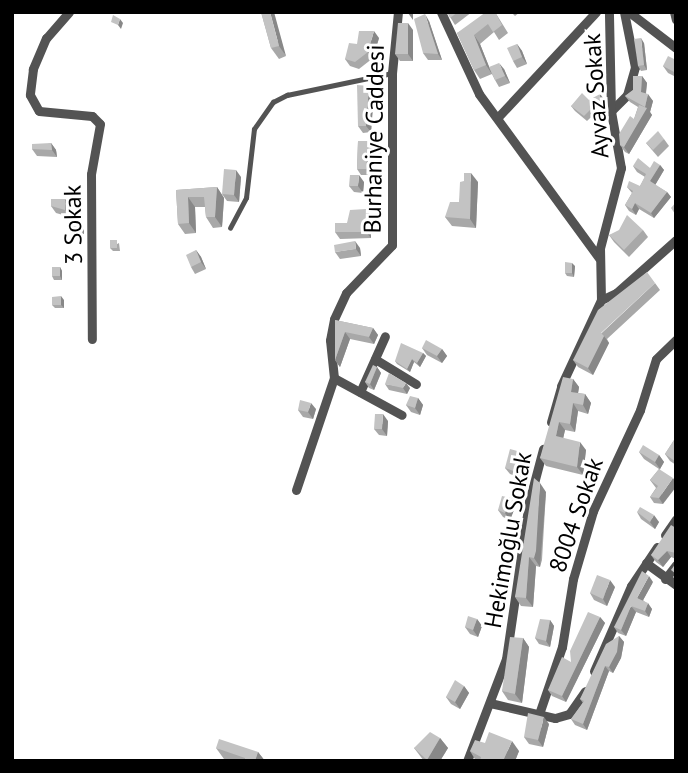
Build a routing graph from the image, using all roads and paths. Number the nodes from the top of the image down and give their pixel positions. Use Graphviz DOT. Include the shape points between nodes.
graph roads {
  1 [pos="69,12"];
  2 [pos="398,12"];
  3 [pos="442,12"];
  4 [pos="596,12"];
  5 [pos="609,12"];
  6 [pos="626,12"];
  7 [pos="674,12"];
  8 [pos="676,20"];
  9 [pos="461,34"];
  10 [pos="452,41"];
  11 [pos="676,48"];
  12 [pos="391,73"];
  13 [pos="611,111"];
  14 [pos="499,116"];
  15 [pos="230,228"];
  16 [pos="676,240"];
  17 [pos="599,258"];
  18 [pos="601,300"];
  19 [pos="385,336"];
  20 [pos="92,339"];
  21 [pos="676,340"];
  22 [pos="375,359"];
  23 [pos="334,378"];
  24 [pos="416,384"];
  25 [pos="360,392"];
  26 [pos="402,415"];
  27 [pos="296,490"];
  28 [pos="676,519"];
  29 [pos="646,563"];
  30 [pos="676,565"];
  31 [pos="665,579"];
  32 [pos="676,585"];
  33 [pos="490,703"];
  34 [pos="539,714"];
  35 [pos="467,761"];
  1 -- 20 [label="street, 3 Sokak" via="39,54 30,95 39,111 92,116 100,124 91,174"];
  2 -- 12 [label="street, Burhaniye Caddesi"];
  3 -- 10 [label="street"];
  4 -- 14 [label="street"];
  5 -- 13 [label="street, Ayvaz Sokak"];
  6 -- 11 [label="street"];
  6 -- 13 [label="street" via="635,68 627,95"];
  7 -- 8 [label="street"];
  9 -- 10 [label="street"];
  10 -- 14 [label="street" via="480,94"];
  12 -- 15 [label="lane" via="273,102 254,130 246,198"];
  12 -- 23 [label="street, Burhaniye Caddesi" via="392,245 346,293 334,319 330,340"];
  13 -- 17 [label="street, Ayvaz Sokak" via="621,168"];
  14 -- 17 [label="street"];
  16 -- 18 [label="street" via="616,293"];
  17 -- 18 [label="street, Ayvaz Sokak"];
  18 -- 33 [label="street, Hekimoğlu Sokak" via="561,386 550,425 529,502 506,659"];
  19 -- 22 [label="street"];
  21 -- 34 [label="street, 8004 Sokak" via="656,359 640,410 593,511 573,579 562,647"];
  22 -- 24 [label="street"];
  22 -- 25 [label="street"];
  23 -- 25 [label="street"];
  23 -- 27 [label="street, Burhaniye Caddesi"];
  25 -- 26 [label="street"];
  28 -- 29 [label="street"];
  29 -- 31 [label="street"];
  29 -- 34 [label="street" via="631,586 582,697 569,714 555,718"];
  30 -- 31 [label="street"];
  31 -- 32 [label="street"];
  33 -- 34 [label="street"];
  33 -- 35 [label="street, Hekimoğlu Sokak"];
}
